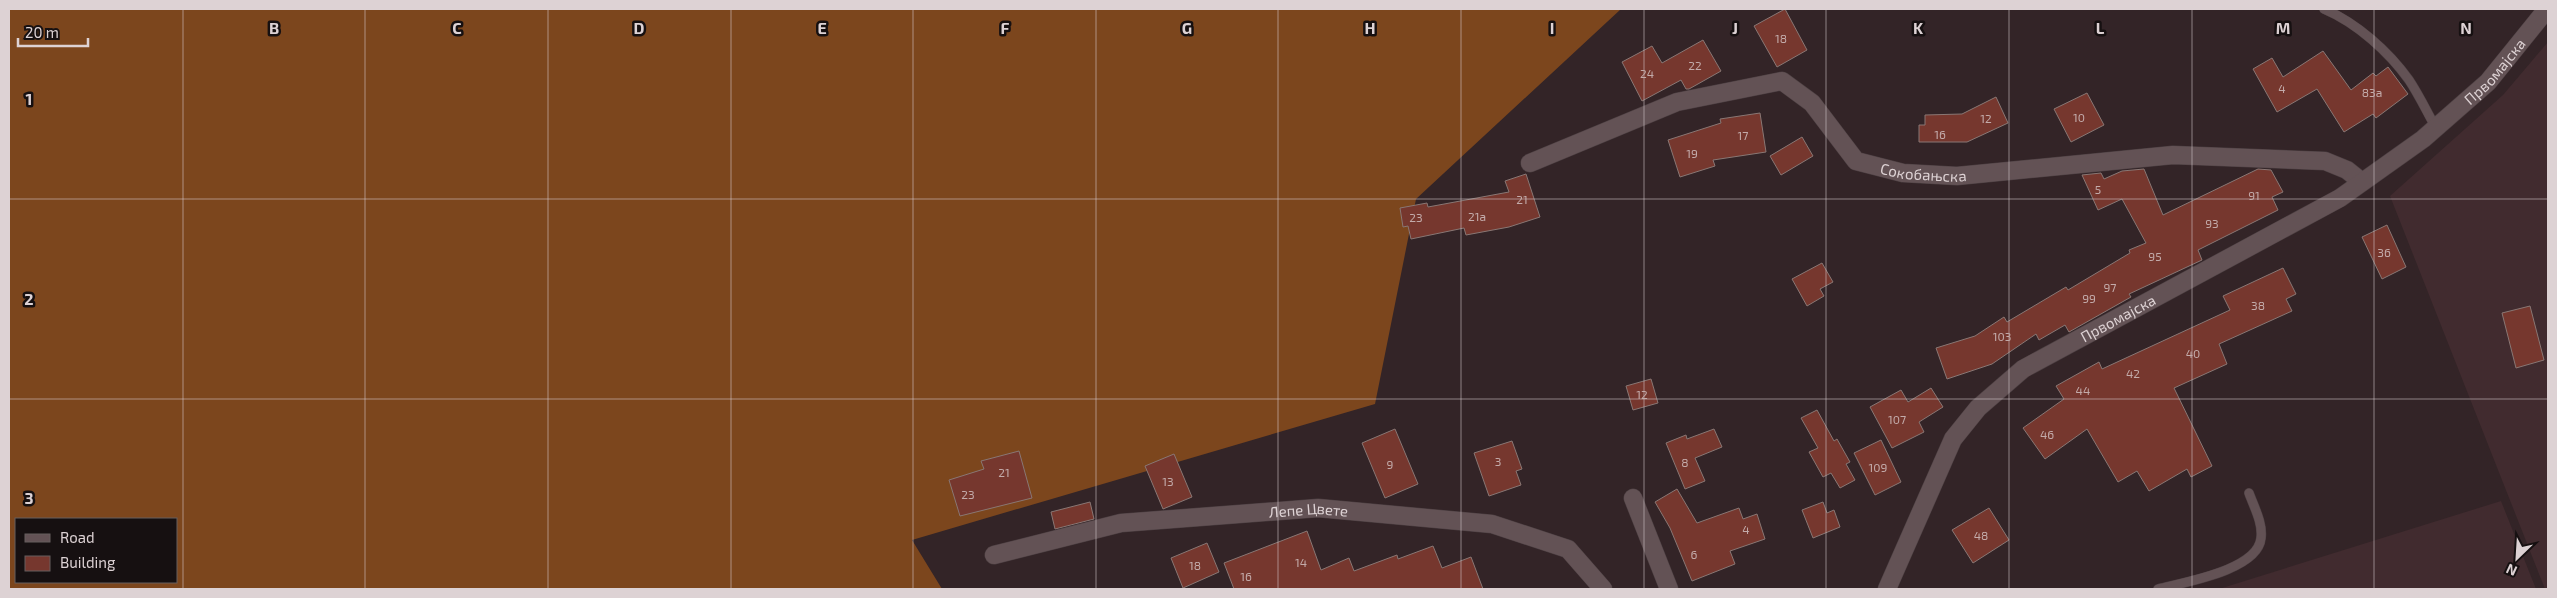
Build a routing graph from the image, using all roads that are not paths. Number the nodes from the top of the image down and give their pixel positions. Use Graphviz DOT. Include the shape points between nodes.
graph roads {
  1 [pos="2324,9"];
  2 [pos="2548,9"];
  3 [pos="2436,128"];
  4 [pos="1530,163"];
  5 [pos="2362,182"];
  6 [pos="2249,493"];
  7 [pos="1633,498"];
  8 [pos="994,555"];
  9 [pos="1603,589"];
  10 [pos="1669,589"];
  11 [pos="1888,589"];
  12 [pos="2158,589"];
  1 -- 3 [label="lane" via="2340,16 2381,49 2409,80"];
  2 -- 3 [label="street, Првомајска" via="2488,82"];
  3 -- 5 [label="street, Првомајска"];
  4 -- 5 [label="street, Сокобањска" via="1677,102 1782,81 1812,103 1856,161 1903,173 1957,176 2182,155 2324,162 2347,170"];
  5 -- 11 [label="street, Првомајска" via="2340,198 2023,370 1978,408 1953,438"];
  6 -- 12 [label="lane" via="2261,528 2256,552 2241,564"];
  7 -- 10 [label="street"];
  8 -- 9 [label="street, Лепе Цвете" via="1121,523 1318,508 1492,524 1568,549"];
}
